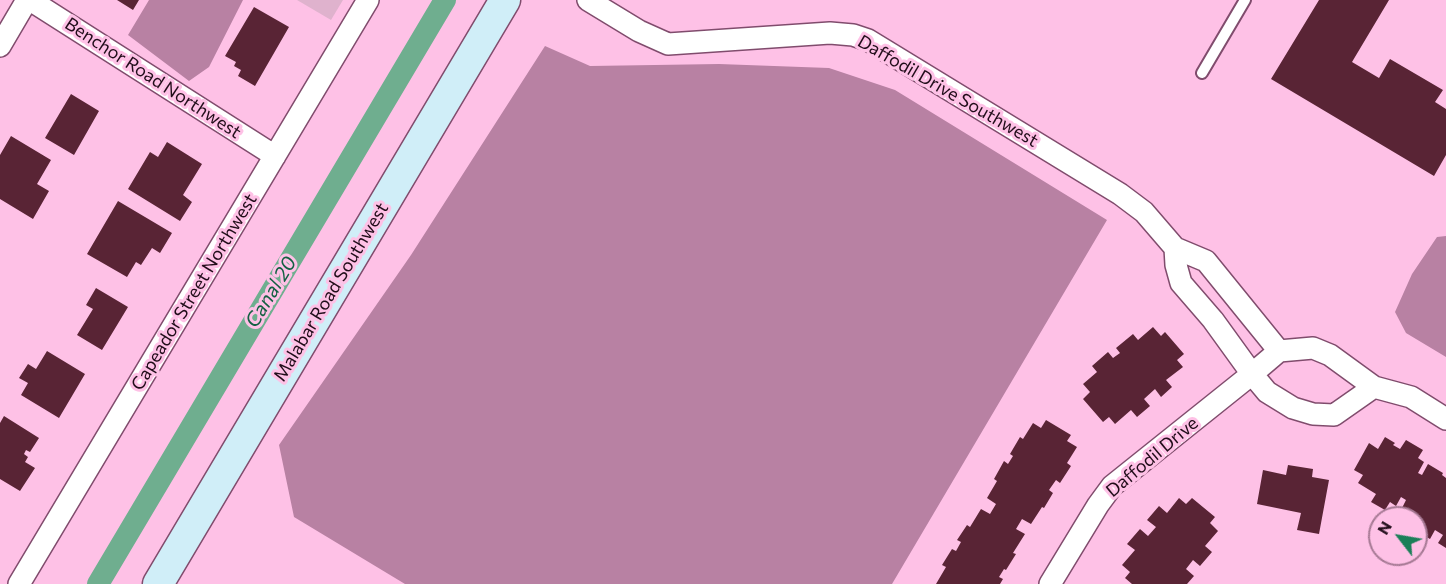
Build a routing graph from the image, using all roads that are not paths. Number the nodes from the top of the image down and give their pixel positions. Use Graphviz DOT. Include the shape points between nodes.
graph roads {
  1 [pos="29,0"];
  2 [pos="368,0"];
  3 [pos="505,0"];
  4 [pos="588,0"];
  5 [pos="1245,0"];
  6 [pos="0,46"];
  7 [pos="1202,73"];
  8 [pos="275,156"];
  9 [pos="1175,248"];
  10 [pos="1279,351"];
  11 [pos="1252,374"];
  12 [pos="1374,387"];
  13 [pos="1446,419"];
  14 [pos="165,582"];
  15 [pos="20,584"];
  16 [pos="1050,584"];
  1 -- 6 [label="street"];
  1 -- 8 [label="street, Benchor Road Northwest"];
  2 -- 8 [label="street, Capeador Street Northwest"];
  3 -- 14 [label="main road, Malabar Road Southwest"];
  4 -- 9 [label="street, Daffodil Drive Southwest" via="668,44 830,33 868,40 1120,194 1144,212"];
  5 -- 7 [label="lane"];
  8 -- 15 [label="street, Capeador Street Northwest"];
  9 -- 10 [label="street, Daffodil Drive Southwest" via="1206,261"];
  9 -- 11 [label="street" via="1181,283"];
  10 -- 11 [label="street, Daffodil Drive"];
  10 -- 12 [label="street" via="1313,348 1330,355"];
  11 -- 12 [label="street" via="1267,392 1293,408 1313,414 1334,415"];
  11 -- 16 [label="street, Daffodil Drive" via="1112,486"];
  12 -- 13 [label="street" via="1410,397"];
}
